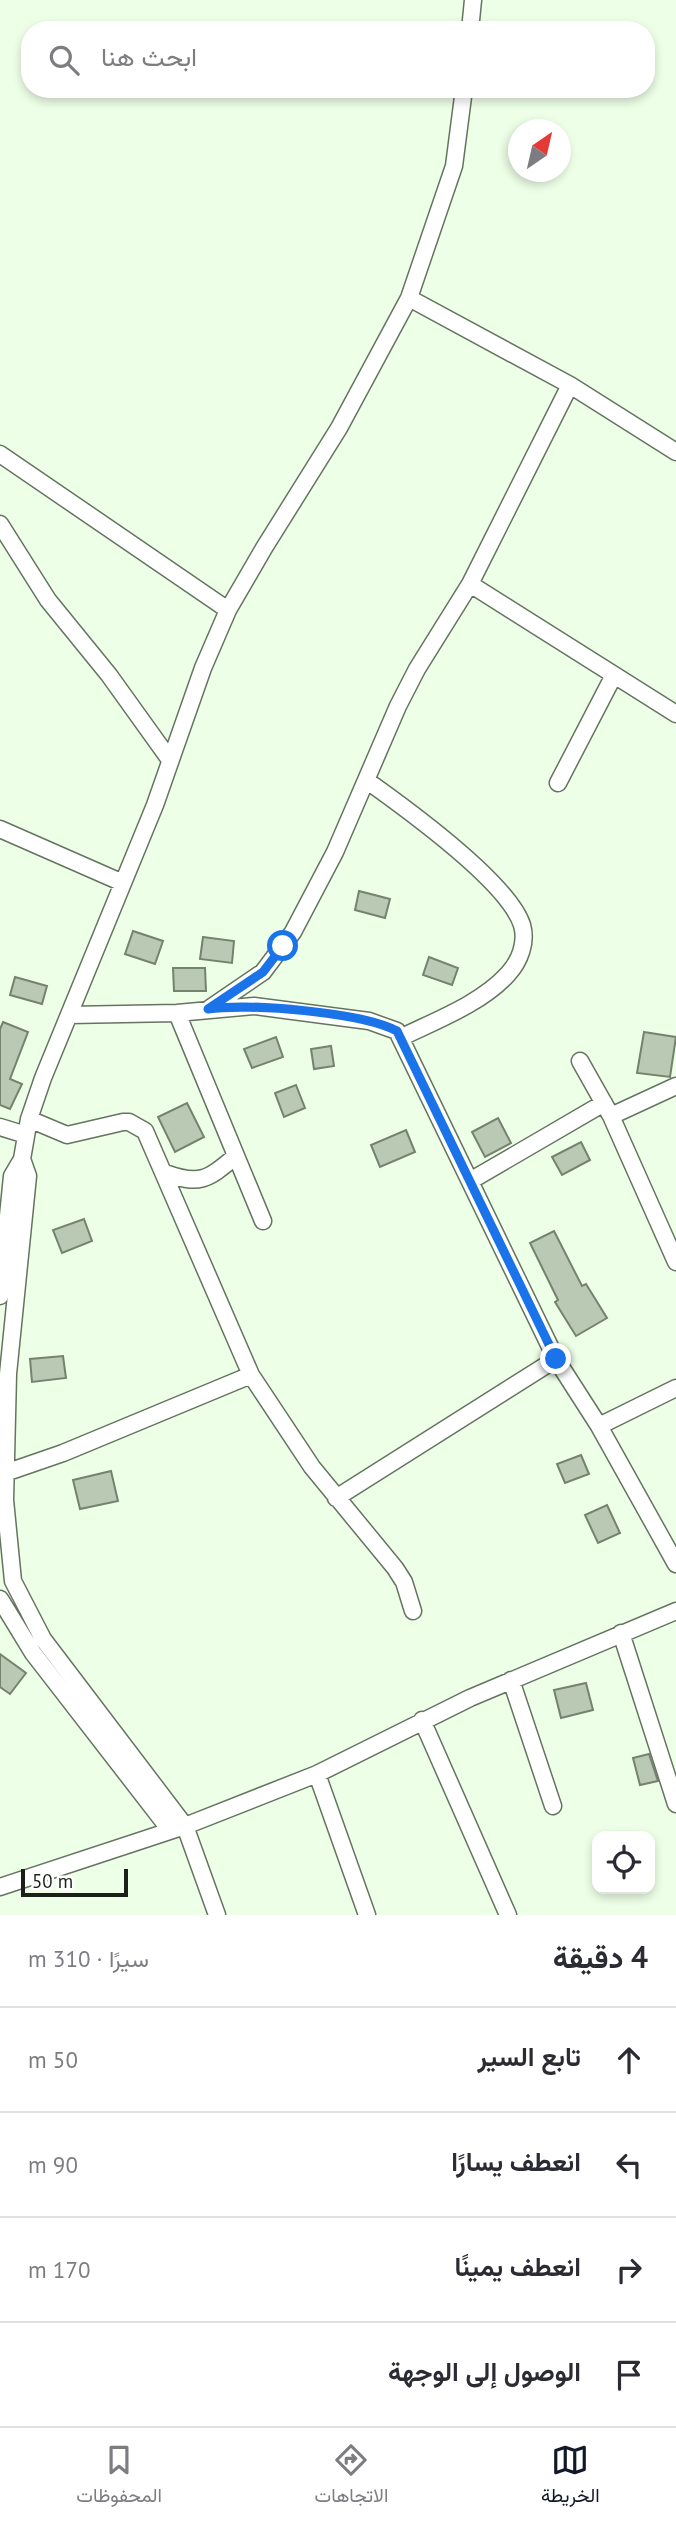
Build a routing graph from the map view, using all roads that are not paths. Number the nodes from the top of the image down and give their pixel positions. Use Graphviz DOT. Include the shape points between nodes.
graph roads {
  1 [pos="473,0"];
  2 [pos="471,21"];
  3 [pos="463,98"];
  4 [pos="409,298"];
  5 [pos="570,385"];
  6 [pos="676,452"];
  7 [pos="0,454"];
  8 [pos="0,524"];
  9 [pos="470,584"];
  10 [pos="228,610"];
  11 [pos="613,677"];
  12 [pos="676,714"];
  13 [pos="170,760"];
  14 [pos="366,780"];
  15 [pos="558,783"];
  16 [pos="0,829"];
  17 [pos="123,883"];
  18 [pos="208,1009"];
  19 [pos="177,1013"];
  20 [pos="69,1015"];
  21 [pos="402,1037"];
  22 [pos="580,1061"];
  23 [pos="676,1086"];
  24 [pos="608,1110"];
  25 [pos="0,1127"];
  26 [pos="28,1127"];
  27 [pos="236,1156"];
  28 [pos="22,1159"];
  29 [pos="165,1173"];
  30 [pos="470,1181"];
  31 [pos="263,1221"];
  32 [pos="671,1245"];
  33 [pos="676,1262"];
  34 [pos="0,1296"];
  35 [pos="5,1347"];
  36 [pos="556,1359"];
  37 [pos="251,1375"];
  38 [pos="676,1388"];
  39 [pos="599,1426"];
  40 [pos="5,1473"];
  41 [pos="336,1498"];
  42 [pos="676,1564"];
  43 [pos="13,1581"];
  44 [pos="0,1597"];
  45 [pos="413,1611"];
  46 [pos="676,1611"];
  47 [pos="621,1633"];
  48 [pos="511,1680"];
  49 [pos="422,1720"];
  50 [pos="103,1730"];
  51 [pos="317,1774"];
  52 [pos="676,1804"];
  53 [pos="553,1806"];
  54 [pos="177,1828"];
  55 [pos="0,1887"];
  56 [pos="217,1915"];
  57 [pos="367,1915"];
  58 [pos="508,1915"];
  1 -- 2 [label="street"];
  3 -- 4 [label="street" via="454,166"];
  4 -- 5 [label="street"];
  4 -- 10 [label="street" via="339,429"];
  5 -- 6 [label="street"];
  5 -- 9 [label="street"];
  7 -- 10 [label="street"];
  8 -- 13 [label="street" via="48,600"];
  9 -- 11 [label="street"];
  9 -- 14 [label="street" via="417,668"];
  10 -- 13 [label="street"];
  11 -- 12 [label="street"];
  11 -- 15 [label="street"];
  13 -- 17 [label="street"];
  14 -- 18 [label="street" via="335,852 288,939 263,972"];
  14 -- 21 [label="street" via="452,846 499,893 523,927 521,954 508,974 465,1004"];
  16 -- 17 [label="street"];
  17 -- 20 [label="street"];
  18 -- 19 [label="street"];
  18 -- 21 [label="street" via="254,1006 327,1015 383,1024"];
  19 -- 20 [label="street"];
  19 -- 27 [label="street"];
  20 -- 26 [label="street"];
  21 -- 30 [label="street"];
  22 -- 24 [label="street"];
  23 -- 24 [label="street"];
  24 -- 30 [label="street"];
  24 -- 32 [label="street"];
  25 -- 26 [label="street"];
  26 -- 28 [label="street"];
  26 -- 29 [label="street" via="67,1135 129,1122 145,1131"];
  27 -- 29 [label="street" via="205,1180"];
  27 -- 31 [label="street"];
  28 -- 34 [label="street" via="12,1175"];
  28 -- 35 [label="street" via="29,1176"];
  29 -- 37 [label="street"];
  30 -- 36 [label="street"];
  32 -- 33 [label="street"];
  35 -- 40 [label="street"];
  36 -- 39 [label="street"];
  36 -- 41 [label="street"];
  37 -- 40 [label="street"];
  37 -- 41 [label="street"];
  38 -- 39 [label="street"];
  39 -- 42 [label="street"];
  40 -- 43 [label="street"];
  41 -- 45 [label="street" via="395,1568"];
  43 -- 44 [label="street"];
  43 -- 50 [label="street" via="43,1639"];
  44 -- 50 [label="street" via="33,1653"];
  46 -- 47 [label="street"];
  47 -- 48 [label="street"];
  47 -- 52 [label="street"];
  48 -- 49 [label="street"];
  48 -- 53 [label="street"];
  49 -- 51 [label="street"];
  49 -- 58 [label="street"];
  50 -- 54 [label="street"];
  51 -- 54 [label="street"];
  51 -- 57 [label="street"];
  54 -- 55 [label="street"];
  54 -- 56 [label="street"];
}
